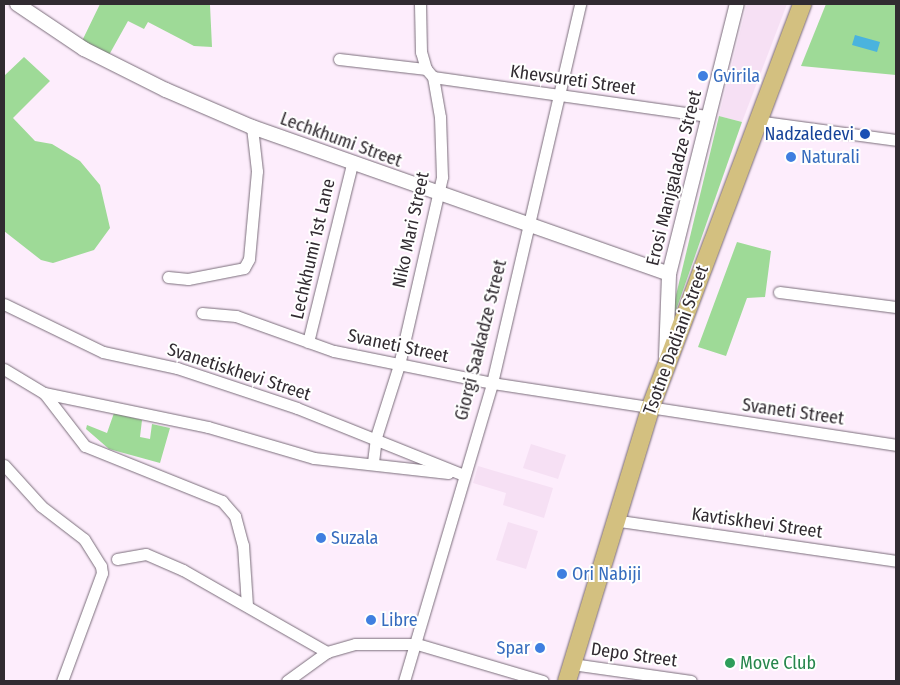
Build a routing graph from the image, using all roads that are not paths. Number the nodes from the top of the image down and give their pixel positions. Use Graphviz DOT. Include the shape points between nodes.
graph roads {
  1 [pos="17,4"];
  2 [pos="420,4"];
  3 [pos="580,4"];
  4 [pos="737,4"];
  5 [pos="802,4"];
  6 [pos="340,58"];
  7 [pos="430,73"];
  8 [pos="560,96"];
  9 [pos="708,116"];
  10 [pos="756,121"];
  11 [pos="252,127"];
  12 [pos="896,140"];
  13 [pos="352,164"];
  14 [pos="439,195"];
  15 [pos="526,226"];
  16 [pos="669,274"];
  17 [pos="168,277"];
  18 [pos="779,292"];
  19 [pos="4,304"];
  20 [pos="896,307"];
  21 [pos="202,313"];
  22 [pos="308,342"];
  23 [pos="399,365"];
  24 [pos="666,365"];
  25 [pos="4,369"];
  26 [pos="492,383"];
  27 [pos="44,393"];
  28 [pos="650,409"];
  29 [pos="376,437"];
  30 [pos="896,444"];
  31 [pos="373,462"];
  32 [pos="4,465"];
  33 [pos="464,475"];
  34 [pos="613,520"];
  35 [pos="117,559"];
  36 [pos="896,561"];
  37 [pos="247,605"];
  38 [pos="417,644"];
  39 [pos="327,652"];
  40 [pos="572,664"];
  41 [pos="62,681"];
  42 [pos="287,681"];
  43 [pos="404,681"];
  44 [pos="544,681"];
  45 [pos="567,681"];
  46 [pos="691,681"];
  1 -- 11 [label="street, Lechkhumi Street" via="84,49 166,90"];
  2 -- 7 [label="street, Niko Mari Street" via="421,52"];
  3 -- 8 [label="street, Giorgi Saakadze Street"];
  4 -- 9 [label="street, Erosi Manjgaladze Street"];
  5 -- 10 [label="main road, Tsotne Dadiani Street"];
  6 -- 7 [label="street, Khevsureti Street"];
  7 -- 8 [label="street, Khevsureti Street"];
  7 -- 14 [label="street, Niko Mari Street" via="443,150"];
  8 -- 9 [label="street, Khevsureti Street"];
  8 -- 15 [label="street, Giorgi Saakadze Street"];
  9 -- 16 [label="street, Erosi Manjgaladze Street"];
  10 -- 12 [label="street"];
  10 -- 24 [label="main road, Tsotne Dadiani Street"];
  11 -- 13 [label="street, Lechkhumi Street"];
  11 -- 17 [label="street" via="257,171 249,259 244,268 188,278"];
  13 -- 14 [label="street, Lechkhumi Street"];
  13 -- 22 [label="street, Lechkhumi 1st Lane"];
  14 -- 15 [label="street, Lechkhumi Street"];
  14 -- 23 [label="street, Niko Mari Street"];
  15 -- 16 [label="street, Lechkhumi Street"];
  15 -- 26 [label="street, Giorgi Saakadze Street"];
  16 -- 24 [label="street, Erosi Manjgaladze Street"];
  18 -- 20 [label="street"];
  19 -- 29 [label="street, Svanetiskhevi Street" via="103,352 177,368"];
  21 -- 22 [label="street, Svaneti Street" via="236,316"];
  22 -- 23 [label="street, Svaneti Street"];
  23 -- 26 [label="street, Svaneti Street"];
  23 -- 29 [label="street, Niko Mari Street"];
  24 -- 28 [label="main road, Tsotne Dadiani Street"];
  25 -- 27 [label="street"];
  26 -- 28 [label="street, Svaneti Street"];
  26 -- 33 [label="street, Giorgi Saakadze Street"];
  27 -- 31 [label="street" via="208,427 314,458"];
  27 -- 37 [label="street" via="86,446 222,501 235,516 244,545"];
  28 -- 30 [label="street, Svaneti Street"];
  28 -- 34 [label="main road, Tsotne Dadiani Street"];
  29 -- 31 [label="street, Niko Mari Street"];
  29 -- 33 [label="street, Svanetiskhevi Street"];
  31 -- 33 [label="street"];
  32 -- 41 [label="street" via="41,506 84,538 102,573"];
  33 -- 38 [label="street, Giorgi Saakadze Street"];
  34 -- 36 [label="street, Kavtiskhevi Street"];
  34 -- 40 [label="main road, Tsotne Dadiani Street"];
  35 -- 37 [label="street" via="146,554"];
  37 -- 39 [label="street"];
  38 -- 39 [label="street" via="355,644"];
  38 -- 43 [label="street, Giorgi Saakadze Street"];
  38 -- 44 [label="street"];
  39 -- 42 [label="street"];
  40 -- 45 [label="main road, Tsotne Dadiani Street"];
  40 -- 46 [label="street, Depo Street"];
}
